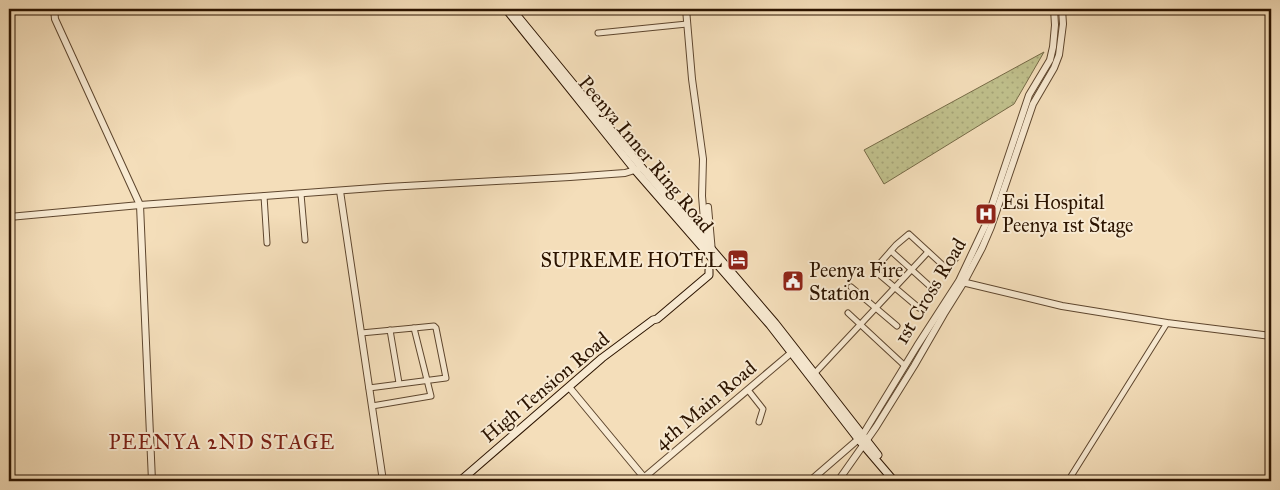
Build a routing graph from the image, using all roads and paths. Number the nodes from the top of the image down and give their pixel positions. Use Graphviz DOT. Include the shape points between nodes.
graph roads {
  1 [pos="54,9"];
  2 [pos="506,9"];
  3 [pos="512,9"];
  4 [pos="686,9"];
  5 [pos="1054,9"];
  6 [pos="1062,9"];
  7 [pos="687,24"];
  8 [pos="598,33"];
  9 [pos="633,162"];
  10 [pos="639,169"];
  11 [pos="340,191"];
  12 [pos="703,191"];
  13 [pos="301,194"];
  14 [pos="264,196"];
  15 [pos="140,205"];
  16 [pos="9,217"];
  17 [pos="305,240"];
  18 [pos="267,243"];
  19 [pos="705,246"];
  20 [pos="890,250"];
  21 [pos="711,252"];
  22 [pos="928,252"];
  23 [pos="956,258"];
  24 [pos="718,261"];
  25 [pos="912,268"];
  26 [pos="962,282"];
  27 [pos="851,286"];
  28 [pos="894,288"];
  29 [pos="934,290"];
  30 [pos="876,308"];
  31 [pos="919,308"];
  32 [pos="848,313"];
  33 [pos="1167,323"];
  34 [pos="861,324"];
  35 [pos="897,326"];
  36 [pos="414,328"];
  37 [pos="390,330"];
  38 [pos="361,333"];
  39 [pos="1271,336"];
  40 [pos="791,353"];
  41 [pos="905,366"];
  42 [pos="814,374"];
  43 [pos="428,380"];
  44 [pos="399,383"];
  45 [pos="569,386"];
  46 [pos="369,388"];
  47 [pos="748,390"];
  48 [pos="372,406"];
  49 [pos="759,422"];
  50 [pos="863,441"];
  51 [pos="644,480"];
  52 [pos="152,481"];
  53 [pos="383,481"];
  54 [pos="460,481"];
  55 [pos="810,481"];
  56 [pos="838,481"];
  57 [pos="894,481"];
  58 [pos="900,481"];
  59 [pos="1068,481"];
  1 -- 15 [label="street" via="55,19"];
  2 -- 9 [label="main road, Peenya Inner Ring Road"];
  3 -- 9 [label="main road, Peenya Inner Ring Road"];
  4 -- 7 [label="street"];
  5 -- 26 [label="street, 1st Cross Road" via="1050,60 1028,95 985,226"];
  6 -- 26 [label="street" via="1059,55 1033,104 991,227"];
  7 -- 8 [label="street"];
  7 -- 12 [label="street" via="703,159"];
  9 -- 10 [label="main road, Peenya Inner Ring Road"];
  10 -- 11 [label="street" via="570,177"];
  10 -- 19 [label="main road, Peenya Inner Ring Road"];
  11 -- 13 [label="street"];
  11 -- 38 [label="street"];
  12 -- 19 [label="street"];
  12 -- 21 [label="street"];
  13 -- 14 [label="street"];
  13 -- 17 [label="street"];
  14 -- 15 [label="street"];
  14 -- 18 [label="street"];
  15 -- 16 [label="street"];
  15 -- 52 [label="street"];
  19 -- 21 [label="main road, Peenya Inner Ring Road"];
  20 -- 22 [label="street" via="909,234"];
  20 -- 25 [label="street"];
  20 -- 28 [label="street" via="874,270"];
  21 -- 24 [label="main road, Peenya Inner Ring Road"];
  22 -- 23 [label="street" via="948,269"];
  22 -- 25 [label="street"];
  24 -- 40 [label="main road, Peenya Inner Ring Road"];
  24 -- 42 [label="main road, Peenya Inner Ring Road" via="775,323"];
  24 -- 45 [label="main road, High Tension Road" via="709,275 657,319"];
  25 -- 28 [label="street"];
  25 -- 29 [label="street"];
  26 -- 33 [label="street" via="1062,306"];
  26 -- 41 [label="street, 1st Cross Road"];
  26 -- 50 [label="street" via="914,366"];
  27 -- 30 [label="street"];
  28 -- 30 [label="street"];
  28 -- 31 [label="street"];
  30 -- 34 [label="street"];
  30 -- 35 [label="street"];
  32 -- 34 [label="street"];
  33 -- 39 [label="street"];
  33 -- 59 [label="street"];
  34 -- 41 [label="street"];
  34 -- 42 [label="street"];
  36 -- 37 [label="street"];
  36 -- 43 [label="street"];
  36 -- 43 [label="street" via="436,328 446,378"];
  37 -- 38 [label="street"];
  37 -- 44 [label="street"];
  38 -- 46 [label="street"];
  40 -- 47 [label="street, 4th Main Road"];
  40 -- 50 [label="main road, Peenya Inner Ring Road"];
  41 -- 50 [label="street, 1st Cross Road"];
  42 -- 50 [label="main road, Peenya Inner Ring Road"];
  43 -- 44 [label="street"];
  43 -- 48 [label="street" via="431,396"];
  44 -- 46 [label="street"];
  45 -- 51 [label="street"];
  45 -- 54 [label="main road, High Tension Road"];
  46 -- 48 [label="street"];
  47 -- 49 [label="street" via="763,409"];
  47 -- 51 [label="street, 4th Main Road"];
  48 -- 53 [label="street"];
  50 -- 55 [label="street"];
  50 -- 56 [label="street"];
  50 -- 57 [label="main road, Peenya Inner Ring Road"];
  50 -- 58 [label="main road, Peenya Inner Ring Road"];
}
